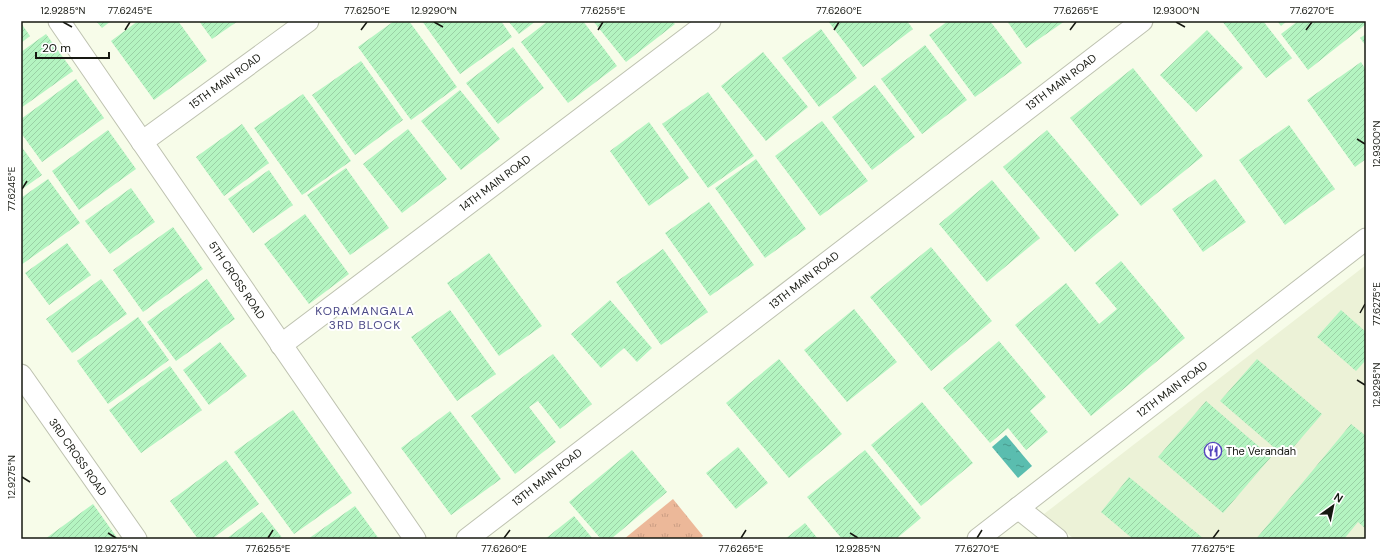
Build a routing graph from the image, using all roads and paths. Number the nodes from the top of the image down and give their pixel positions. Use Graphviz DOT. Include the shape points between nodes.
graph roads {
  1 [pos="59,21"];
  2 [pos="308,21"];
  3 [pos="710,21"];
  4 [pos="1142,21"];
  5 [pos="142,142"];
  6 [pos="1366,239"];
  7 [pos="281,345"];
  8 [pos="21,375"];
  9 [pos="1018,508"];
  10 [pos="136,539"];
  11 [pos="414,539"];
  12 [pos="467,539"];
  13 [pos="978,539"];
  14 [pos="1057,539"];
  1 -- 5 [label="street, 5TH CROSS ROAD"];
  2 -- 5 [label="street, 15TH MAIN ROAD"];
  3 -- 7 [label="street, 14TH MAIN ROAD"];
  4 -- 12 [label="street, 13TH MAIN ROAD"];
  5 -- 7 [label="street, 5TH CROSS ROAD"];
  6 -- 9 [label="street, 12TH MAIN ROAD"];
  7 -- 11 [label="street, 5TH CROSS ROAD"];
  8 -- 10 [label="street, 3RD CROSS ROAD"];
  9 -- 13 [label="street, 12TH MAIN ROAD"];
  9 -- 14 [label="street"];
}
